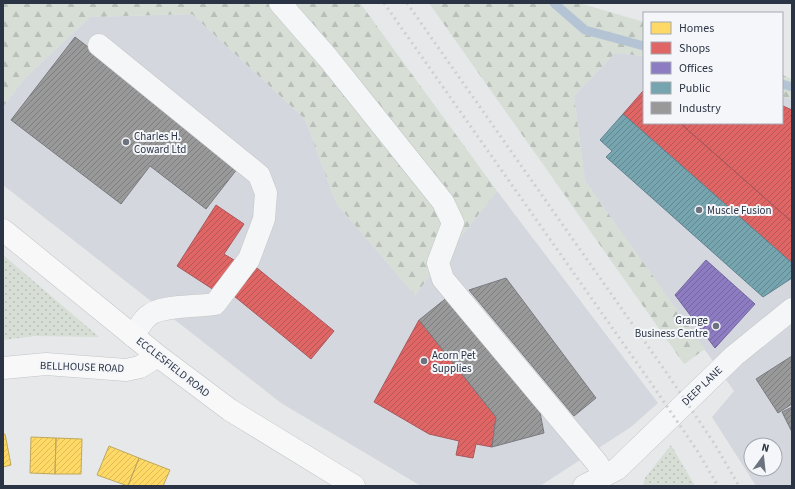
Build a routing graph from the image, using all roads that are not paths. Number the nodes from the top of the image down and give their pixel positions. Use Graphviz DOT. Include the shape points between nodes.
graph roads {
  1 [pos="280,3"];
  2 [pos="99,45"];
  3 [pos="3,230"];
  4 [pos="792,309"];
  5 [pos="133,336"];
  6 [pos="158,356"];
  7 [pos="3,368"];
  8 [pos="611,477"];
  9 [pos="354,486"];
  10 [pos="584,486"];
  1 -- 8 [label="street" via="328,58 443,202 453,223 438,263 442,279"];
  2 -- 5 [label="street" via="259,175 266,193 264,219 249,259 215,304 172,307 149,315"];
  3 -- 5 [label="main road, ECCLESFIELD ROAD"];
  4 -- 8 [label="street, DEEP LANE" via="734,356"];
  5 -- 6 [label="main road, ECCLESFIELD ROAD"];
  6 -- 7 [label="main road, BELLHOUSE ROAD" via="140,367 126,370 46,364"];
  6 -- 9 [label="main road, ECCLESFIELD ROAD" via="230,410"];
  8 -- 10 [label="street, DEEP LANE"];
}
